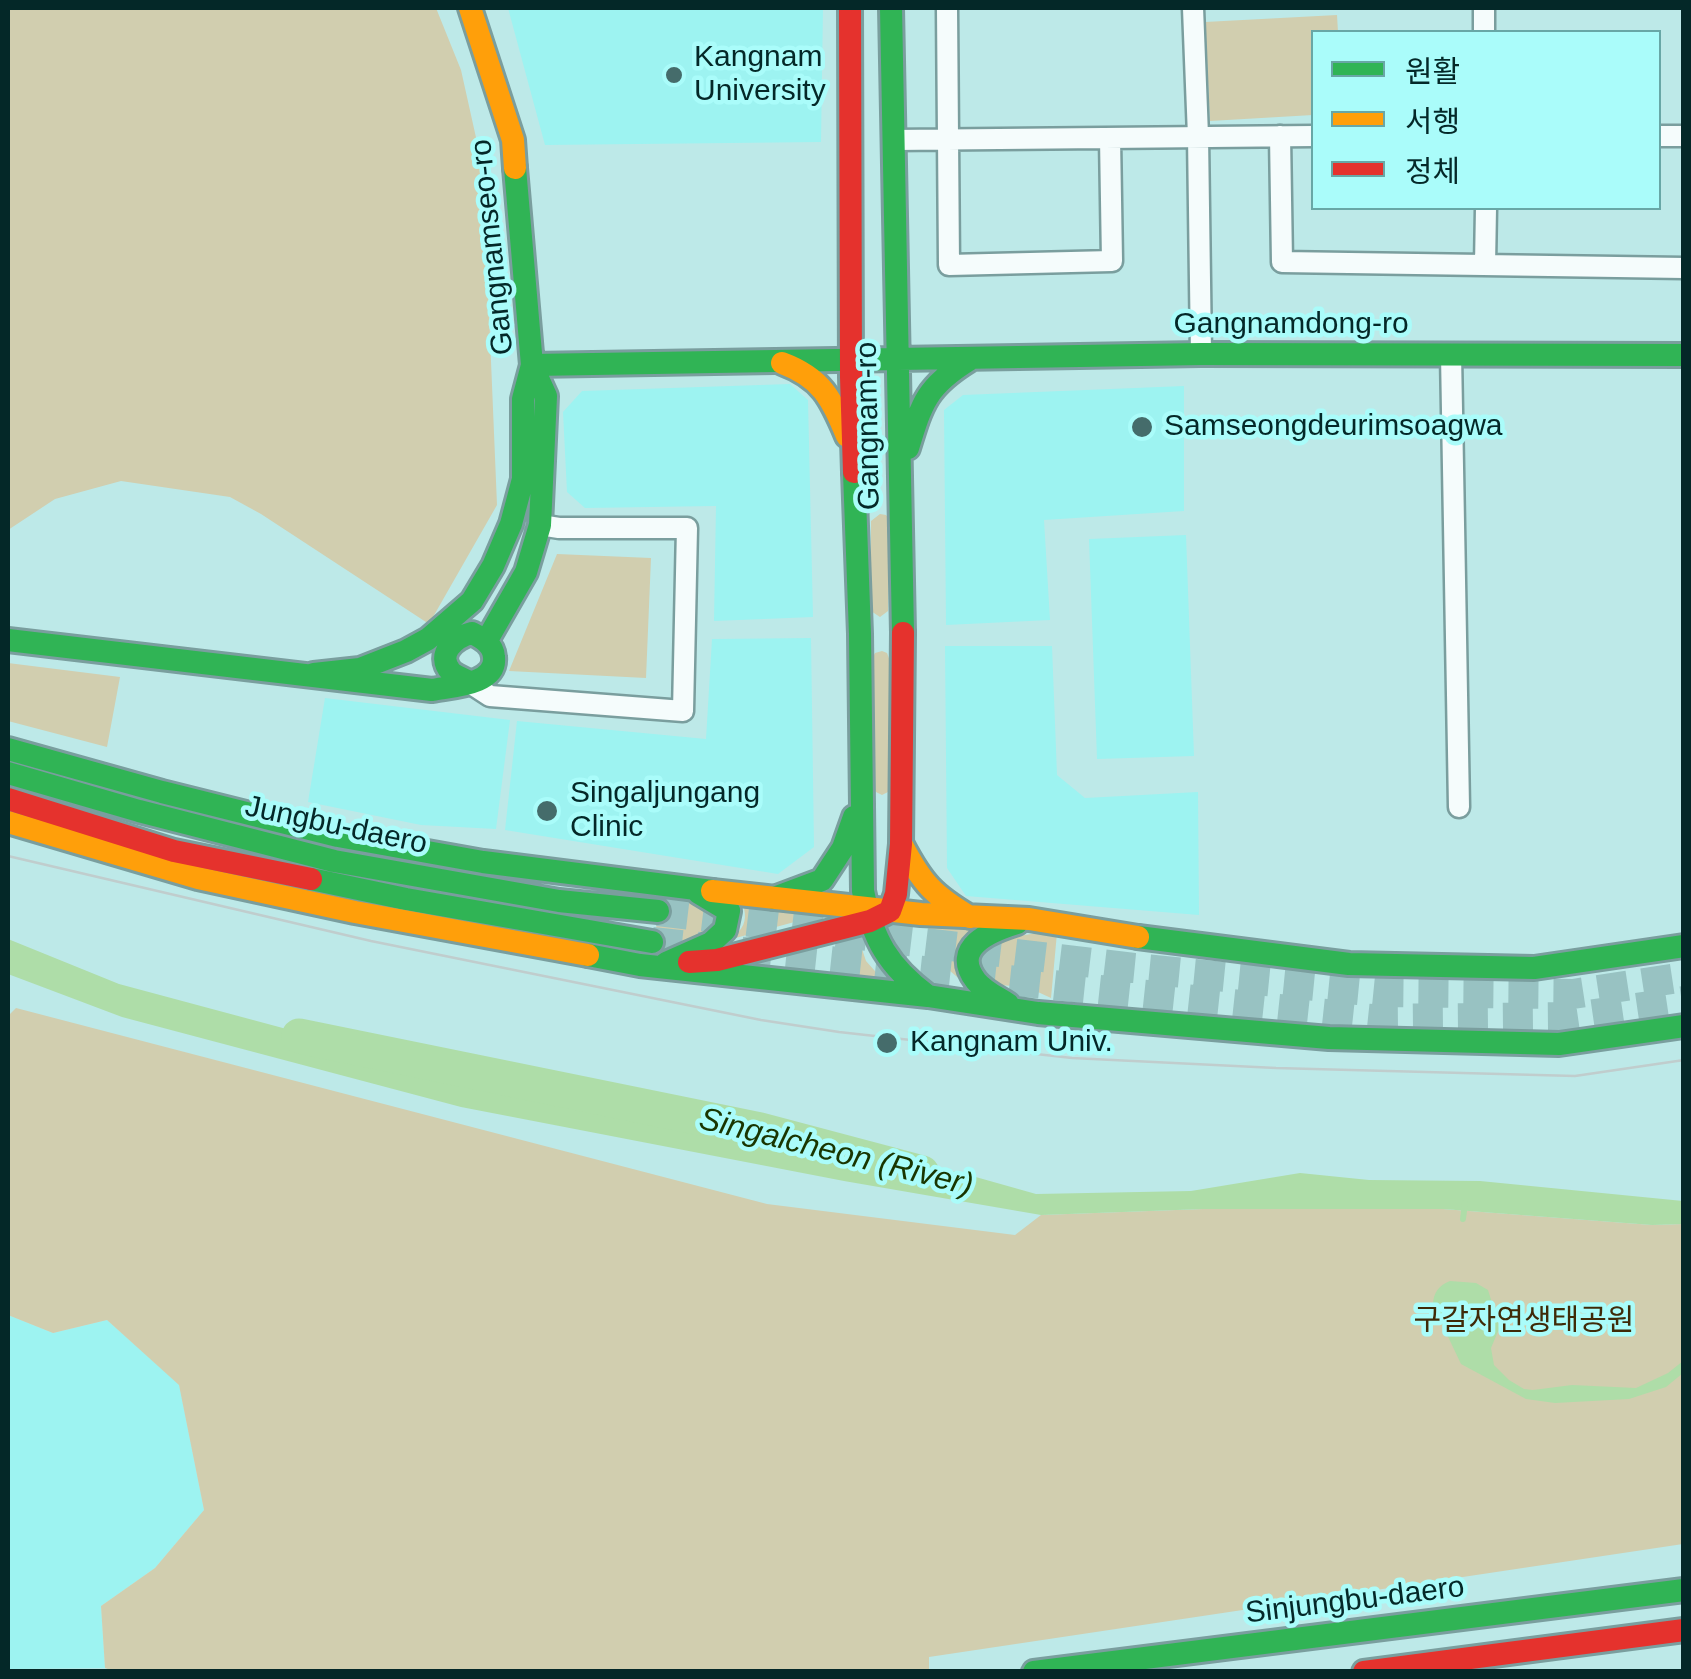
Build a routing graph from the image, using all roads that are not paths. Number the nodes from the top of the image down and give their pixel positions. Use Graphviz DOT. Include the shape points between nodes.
graph roads {
  1 [pos="470,8"];
  2 [pos="850,8"];
  3 [pos="891,8"];
  4 [pos="947,8"];
  5 [pos="1193,8"];
  6 [pos="1198,136"];
  7 [pos="1280,136"];
  8 [pos="1311,136"];
  9 [pos="1110,138"];
  10 [pos="894,140"];
  11 [pos="948,141"];
  12 [pos="1486,210"];
  13 [pos="1485,265"];
  14 [pos="1684,268"];
  15 [pos="1200,354"];
  16 [pos="1451,354"];
  17 [pos="1684,356"];
  18 [pos="851,358"];
  19 [pos="898,359"];
  20 [pos="970,359"];
  21 [pos="776,361"];
  22 [pos="532,364"];
  23 [pos="853,448"];
  24 [pos="900,473"];
  25 [pos="523,478"];
  26 [pos="540,525"];
  27 [pos="457,638"];
  28 [pos="8,640"];
  29 [pos="487,640"];
  30 [pos="360,668"];
  31 [pos="489,672"];
  32 [pos="314,674"];
  33 [pos="467,681"];
  34 [pos="514,698"];
  35 [pos="8,749"];
  36 [pos="8,773"];
  37 [pos="861,796"];
  38 [pos="8,799"];
  39 [pos="1459,806"];
  40 [pos="8,822"];
  41 [pos="862,844"];
  42 [pos="901,844"];
  43 [pos="692,889"];
  44 [pos="774,898"];
  45 [pos="658,911"];
  46 [pos="875,913"];
  47 [pos="970,918"];
  48 [pos="1029,920"];
  49 [pos="652,942"];
  50 [pos="1684,946"];
  51 [pos="666,963"];
  52 [pos="640,966"];
  53 [pos="928,996"];
  54 [pos="1015,1009"];
  55 [pos="1684,1026"];
  56 [pos="1684,1587"];
  57 [pos="1684,1630"];
  58 [pos="1034,1672"];
  59 [pos="1364,1672"];
  1 -- 22 [label="main road, Gangnamseo-ro" via="514,140"];
  2 -- 18 [label="main road, Gangnam-ro"];
  3 -- 10 [label="main road, Gangnam-ro"];
  4 -- 11 [label="street"];
  5 -- 6 [label="street"];
  6 -- 7 [label="street"];
  6 -- 9 [label="street"];
  6 -- 15 [label="street"];
  7 -- 8 [label="street"];
  7 -- 13 [label="street" via="1282,262"];
  9 -- 11 [label="street"];
  9 -- 11 [label="street" via="1112,262 967,265 949,265"];
  10 -- 11 [label="street"];
  10 -- 19 [label="main road, Gangnam-ro"];
  12 -- 13 [label="street"];
  13 -- 14 [label="street"];
  15 -- 16 [label="main road, Gangnamdong-ro"];
  15 -- 20 [label="main road, Gangnamdong-ro"];
  16 -- 17 [label="main road, Gangnamdong-ro"];
  16 -- 39 [label="street"];
  18 -- 19 [label="main road, Gangnamseo-ro"];
  18 -- 21 [label="main road, Gangnamseo-ro"];
  18 -- 23 [label="main road, Gangnam-ro"];
  19 -- 20 [label="main road, Gangnamdong-ro"];
  19 -- 24 [label="main road, Gangnam-ro"];
  20 -- 24 [label="main road" via="942,376 924,398"];
  21 -- 22 [label="main road, Gangnamseo-ro"];
  21 -- 23 [label="main road" via="818,382"];
  22 -- 25 [label="main road" via="523,399"];
  22 -- 26 [label="main road" via="546,396"];
  23 -- 37 [label="main road, Gangnam-ro"];
  24 -- 42 [label="main road, Gangnam-ro"];
  25 -- 27 [label="main road" via="521,525 503,575"];
  25 -- 30 [label="main road" via="505,538 472,601 428,639"];
  26 -- 29 [label="main road" via="526,572"];
  26 -- 34 [label="street" via="687,528 683,711"];
  27 -- 29 [label="main road" via="472,632"];
  27 -- 30 [label="main road" via="397,670"];
  27 -- 33 [label="main road" via="445,659 452,674"];
  28 -- 32 [label="main road"];
  29 -- 31 [label="main road" via="494,655"];
  30 -- 32 [label="main road"];
  31 -- 33 [label="main road"];
  31 -- 34 [label="street"];
  32 -- 33 [label="main road" via="432,690"];
  33 -- 34 [label="street" via="490,696"];
  35 -- 43 [label="main road" via="338,836"];
  36 -- 45 [label="main road, Jungbu-daero" via="334,861 560,901"];
  37 -- 41 [label="main road, Gangnam-ro"];
  37 -- 44 [label="main road" via="822,880"];
  38 -- 49 [label="main road, Jungbu-daero" via="174,851"];
  40 -- 52 [label="main road" via="198,878"];
  41 -- 42 [label="main road"];
  41 -- 46 [label="main road, Gangnam-ro"];
  42 -- 46 [label="main road, Gangnam-ro" via="896,894"];
  42 -- 47 [label="main road" via="920,881"];
  43 -- 44 [label="main road"];
  43 -- 51 [label="main road" via="728,911 725,930"];
  44 -- 46 [label="main road"];
  46 -- 47 [label="main road"];
  46 -- 51 [label="main road" via="718,960"];
  46 -- 53 [label="main road" via="884,956"];
  47 -- 48 [label="main road"];
  48 -- 50 [label="main road" via="1349,964 1534,968"];
  48 -- 54 [label="main road" via="986,934 968,956 975,980"];
  51 -- 52 [label="main road"];
  52 -- 53 [label="main road"];
  53 -- 54 [label="main road"];
  54 -- 55 [label="main road" via="1329,1038 1558,1044"];
  56 -- 58 [label="main road, Sinjungbu-daero"];
  57 -- 59 [label="main road"];
}
